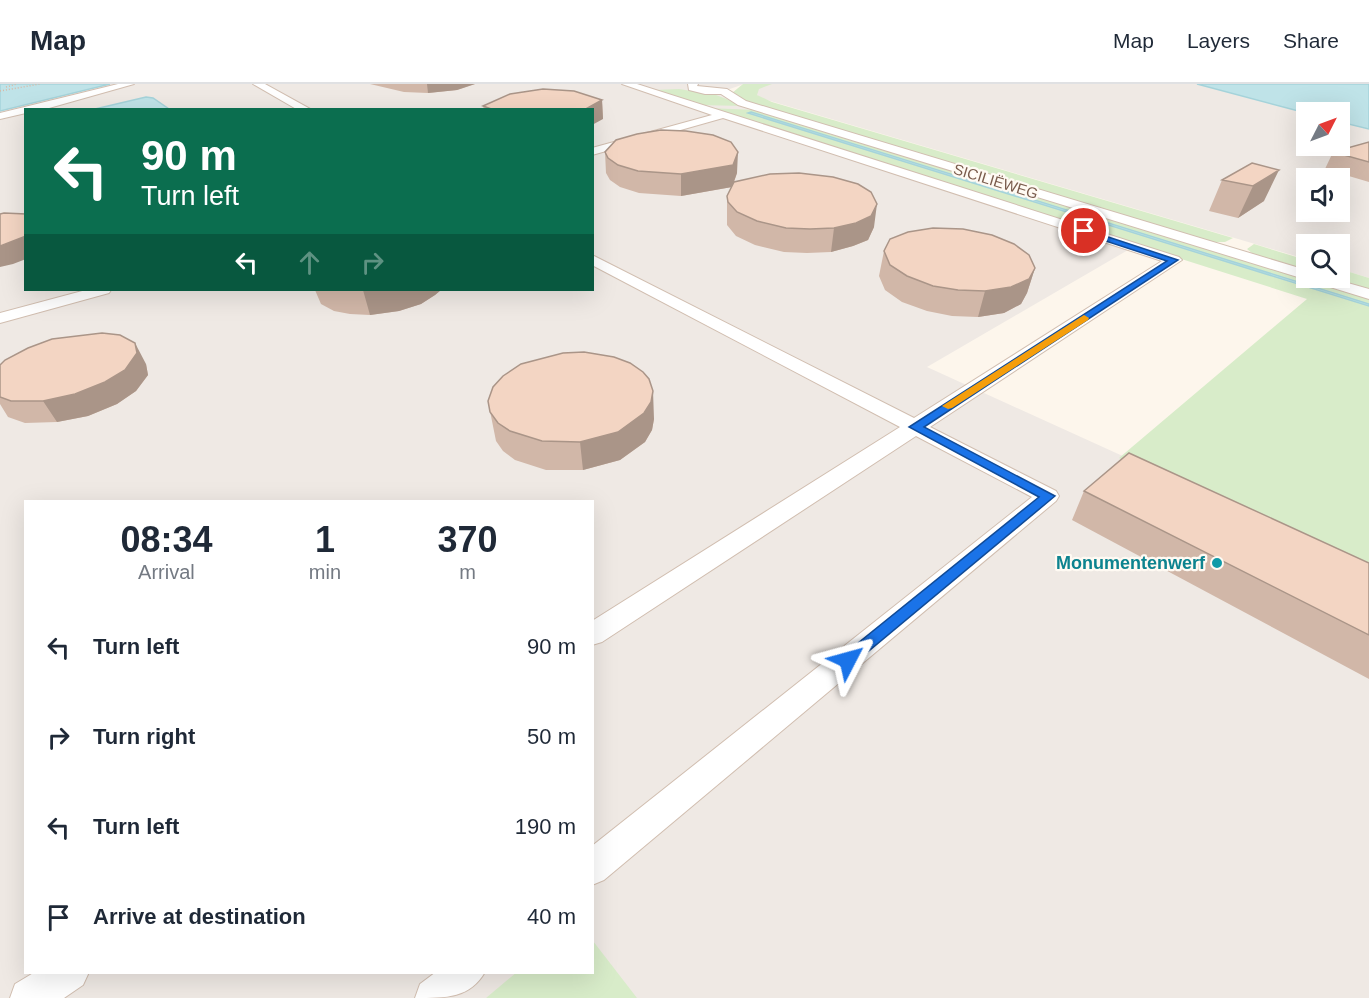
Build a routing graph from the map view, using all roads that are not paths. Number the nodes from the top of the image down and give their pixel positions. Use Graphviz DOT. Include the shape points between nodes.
graph roads {
  1 [pos="129,84"];
  2 [pos="258,84"];
  3 [pos="632,86"];
  4 [pos="692,86"];
  5 [pos="670,88"];
  6 [pos="681,88"];
  7 [pos="727,88"];
  8 [pos="694,106"];
  9 [pos="35,108"];
  10 [pos="303,108"];
  11 [pos="762,110"];
  12 [pos="24,111"];
  13 [pos="724,115"];
  14 [pos="0,116"];
  15 [pos="594,151"];
  16 [pos="594,260"];
  17 [pos="1296,272"];
  18 [pos="1349,288"];
  19 [pos="99,291"];
  20 [pos="1369,294"];
  21 [pos="0,318"];
  22 [pos="915,427"];
  23 [pos="594,634"];
  24 [pos="594,866"];
  25 [pos="67,974"];
  26 [pos="464,974"];
  27 [pos="29,998"];
  28 [pos="434,998"];
  1 -- 9 [label="street"];
  2 -- 10 [label="street"];
  3 -- 5 [label="street"];
  3 -- 8 [label="street"];
  4 -- 6 [label="street, SICILIËWEG"];
  4 -- 7 [label="street, SICILIËWEG" via="705,92"];
  7 -- 11 [label="street, SICILIËWEG" via="742,104"];
  8 -- 11 [label="street"];
  8 -- 13 [label="street"];
  11 -- 17 [label="street, SICILIËWEG"];
  12 -- 14 [label="street"];
  13 -- 15 [label="street"];
  13 -- 22 [label="street" via="1174,260"];
  16 -- 22 [label="street"];
  18 -- 20 [label="street"];
  19 -- 21 [label="street"];
  22 -- 23 [label="street"];
  22 -- 24 [label="street" via="1048,496"];
  25 -- 27 [label="street"];
  26 -- 28 [label="street"];
}
